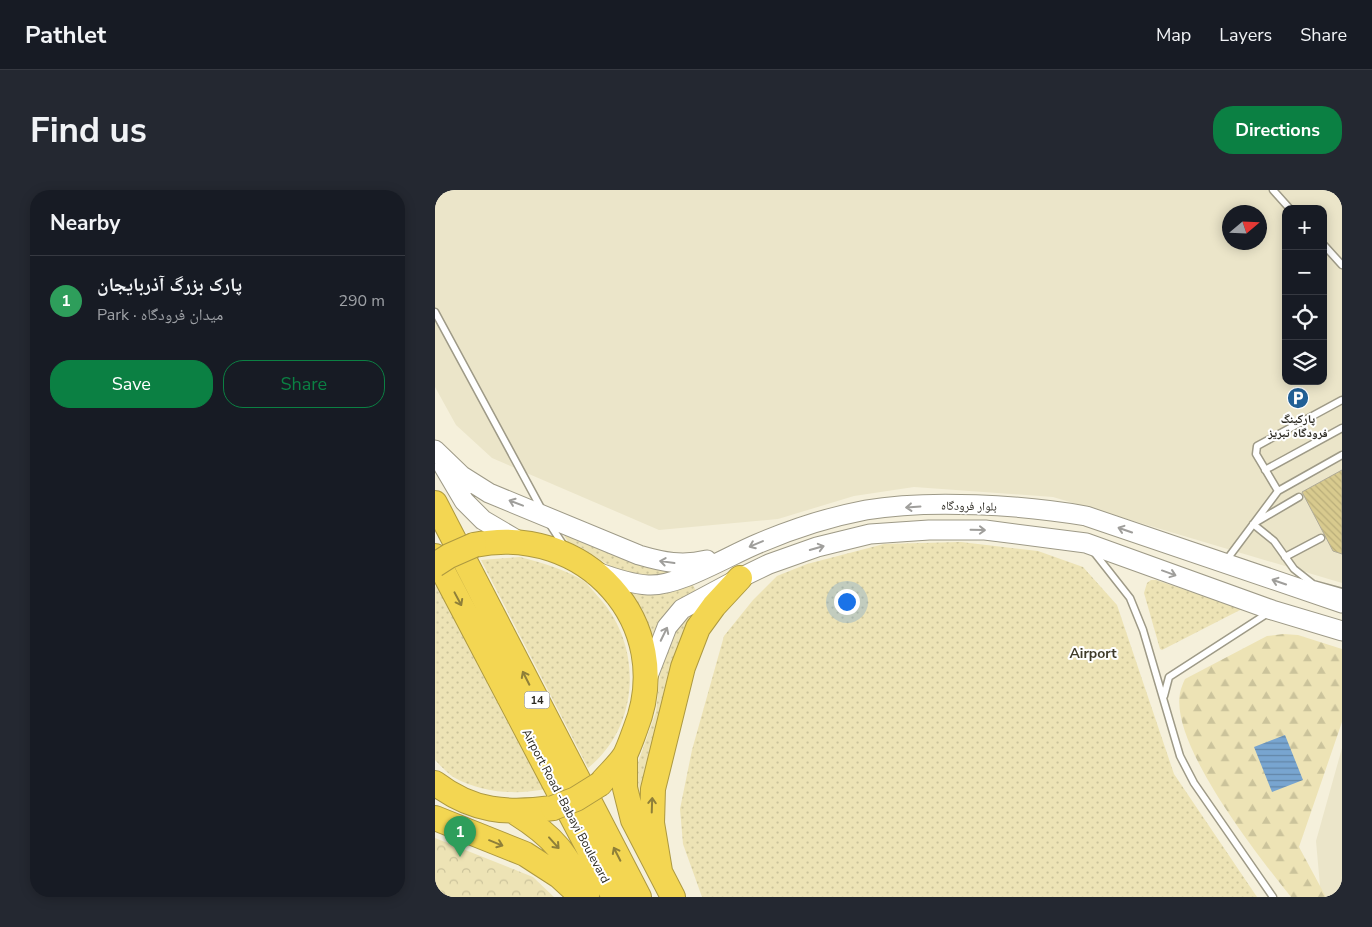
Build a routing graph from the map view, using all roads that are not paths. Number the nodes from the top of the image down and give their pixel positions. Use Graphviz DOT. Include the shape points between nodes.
graph roads {
  1 [pos="1273,190"];
  2 [pos="1286,205"];
  3 [pos="1327,248"];
  4 [pos="1342,265"];
  5 [pos="435,312"];
  6 [pos="1342,400"];
  7 [pos="1342,428"];
  8 [pos="435,450"];
  9 [pos="1342,455"];
  10 [pos="1265,470"];
  11 [pos="1278,491"];
  12 [pos="1299,497"];
  13 [pos="435,504"];
  14 [pos="545,514"];
  15 [pos="1253,524"];
  16 [pos="1321,538"];
  17 [pos="517,540"];
  18 [pos="1085,542"];
  19 [pos="732,555"];
  20 [pos="435,556"];
  21 [pos="573,557"];
  22 [pos="1285,557"];
  23 [pos="1225,563"];
  24 [pos="435,565"];
  25 [pos="597,572"];
  26 [pos="740,578"];
  27 [pos="1342,592"];
  28 [pos="1342,603"];
  29 [pos="1272,610"];
  30 [pos="1342,631"];
  31 [pos="647,680"];
  32 [pos="1163,698"];
  33 [pos="625,755"];
  34 [pos="435,783"];
  35 [pos="516,813"];
  36 [pos="435,818"];
  37 [pos="660,871"];
  38 [pos="582,897"];
  39 [pos="589,897"];
  40 [pos="614,897"];
  41 [pos="639,897"];
  42 [pos="673,897"];
  43 [pos="1273,897"];
  1 -- 2 [label="lane"];
  3 -- 4 [label="lane"];
  5 -- 14 [label="lane"];
  6 -- 10 [label="lane" via="1257,446 1256,454"];
  7 -- 10 [label="lane"];
  14 -- 8 [label="street, one-way" via="489,492 462,476"];
  8 -- 17 [label="street" via="464,501 483,520"];
  9 -- 11 [label="lane"];
  10 -- 11 [label="lane"];
  11 -- 15 [label="lane"];
  12 -- 15 [label="lane"];
  41 -- 13 [label="highway, 14, one-way"];
  19 -- 14 [label="street, one-way" via="691,564 664,563"];
  14 -- 21 [label="lane" via="556,536"];
  15 -- 22 [label="lane" via="1274,541"];
  15 -- 23 [label="lane"];
  16 -- 22 [label="lane"];
  17 -- 21 [label="highway" via="546,546"];
  17 -- 24 [label="highway, bridge" via="494,540 474,545"];
  26 -- 18 [label="street, بلوار فرودگاه, one-way" via="817,547 870,534 985,530"];
  18 -- 29 [label="street, بلوار فرودگاه, one-way"];
  18 -- 32 [label="lane" via="1129,598 1143,630"];
  23 -- 19 [label="street, بلوار فرودگاه, one-way" via="1085,516 1043,508 941,505 867,510 813,523"];
  19 -- 25 [label="street, بلوار فرودگاه" via="672,582 649,585"];
  20 -- 40 [label="highway, Airport Road -Babayi Boulevard / 14, one-way"];
  21 -- 25 [label="highway"];
  22 -- 27 [label="lane" via="1313,584"];
  28 -- 23 [label="street, بلوار فرودگاه, one-way"];
  25 -- 31 [label="highway" via="619,595 635,622 644,650"];
  31 -- 26 [label="street, بلوار فرودگاه, one-way" via="667,627 682,609"];
  37 -- 26 [label="highway, one-way" via="652,823 653,789 683,667 698,628"];
  29 -- 30 [label="street, بلوار فرودگاه"];
  29 -- 32 [label="lane" via="1169,677"];
  31 -- 33 [label="highway" via="641,716"];
  32 -- 43 [label="lane" via="1180,756 1194,784"];
  33 -- 35 [label="highway, bridge" via="600,784 576,799 553,808"];
  33 -- 37 [label="highway" via="625,788 633,820"];
  34 -- 35 [label="highway" via="448,793 481,807"];
  35 -- 39 [label="highway, one-way" via="544,831 569,859"];
  36 -- 38 [label="highway, one-way" via="525,854 559,876"];
  37 -- 42 [label="highway"];
}
